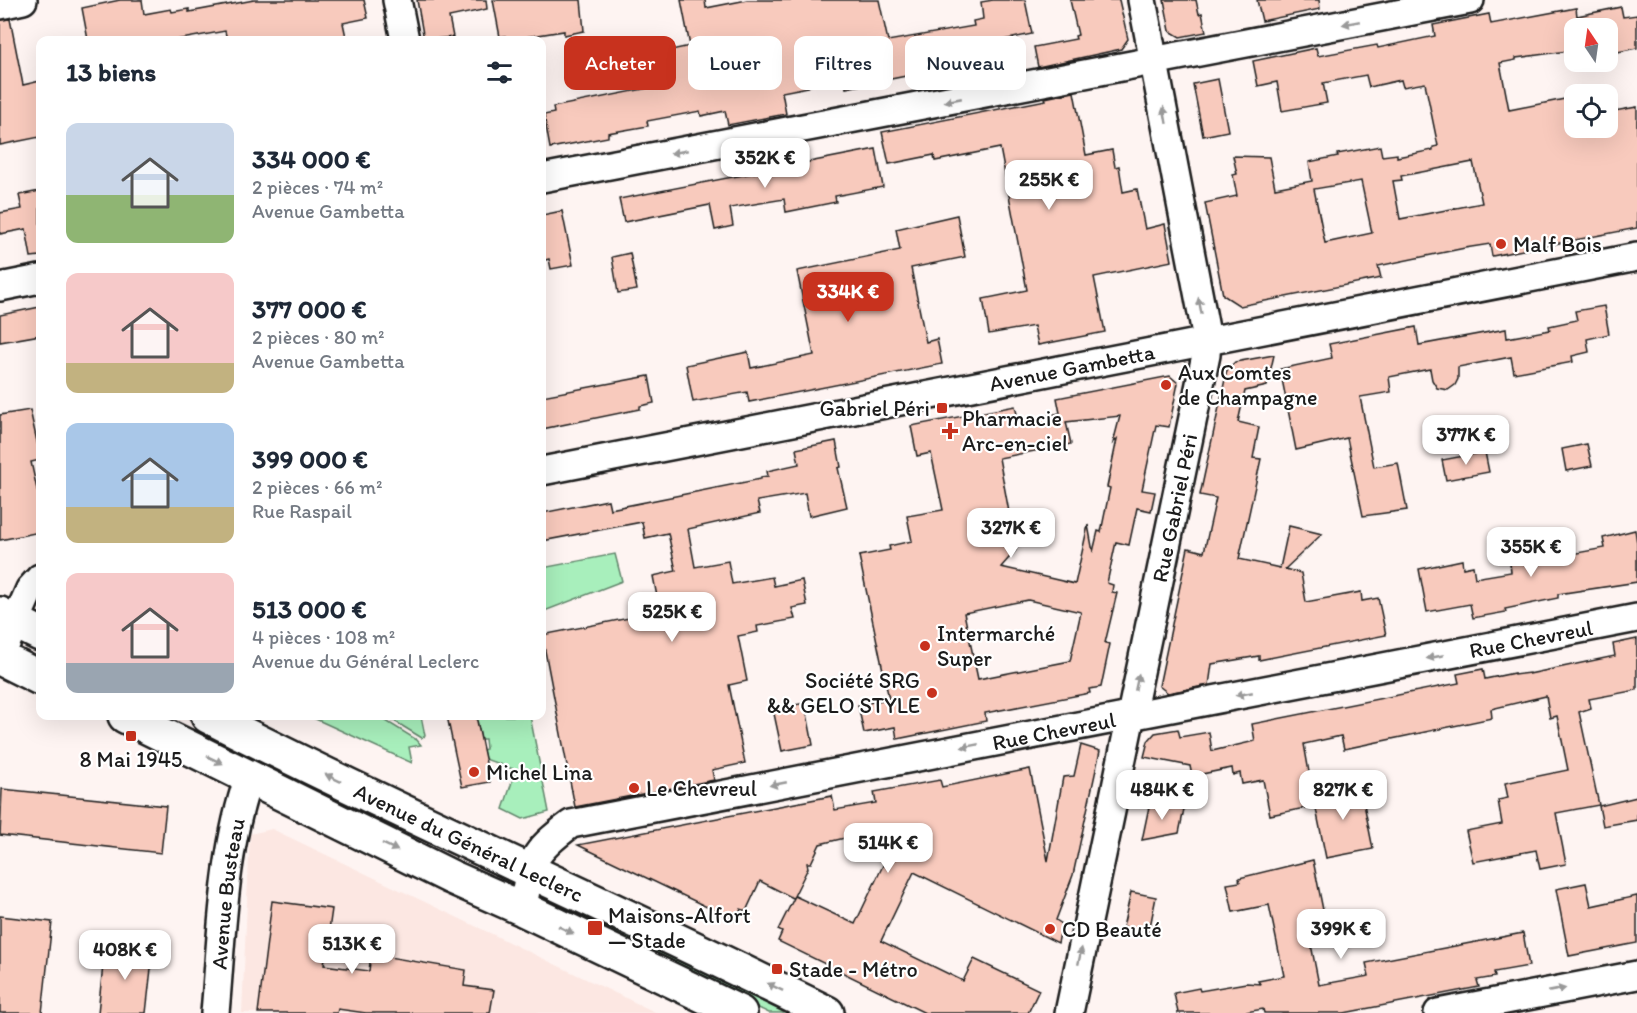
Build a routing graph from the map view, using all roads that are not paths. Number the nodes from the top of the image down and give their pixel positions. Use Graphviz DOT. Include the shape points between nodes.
graph roads {
  1 [pos="23,0"];
  2 [pos="397,0"];
  3 [pos="1142,0"];
  4 [pos="1470,0"];
  5 [pos="0,5"];
  6 [pos="404,36"];
  7 [pos="1155,62"];
  8 [pos="546,177"];
  9 [pos="1637,257"];
  10 [pos="36,280"];
  11 [pos="0,287"];
  12 [pos="1207,339"];
  13 [pos="546,470"];
  14 [pos="36,582"];
  15 [pos="1637,618"];
  16 [pos="19,623"];
  17 [pos="0,658"];
  18 [pos="36,676"];
  19 [pos="1130,715"];
  20 [pos="133,720"];
  21 [pos="216,720"];
  22 [pos="276,750"];
  23 [pos="249,777"];
  24 [pos="529,870"];
  25 [pos="523,909"];
  26 [pos="1637,975"];
  27 [pos="215,1013"];
  28 [pos="740,1013"];
  29 [pos="827,1013"];
  30 [pos="1069,1013"];
  31 [pos="1438,1013"];
  1 -- 5 [label="street"];
  2 -- 6 [label="street"];
  3 -- 7 [label="street, Rue Gabriel Péri"];
  4 -- 7 [label="street, one-way"];
  7 -- 8 [label="street, one-way"];
  12 -- 7 [label="street, Rue Gabriel Péri, one-way"];
  9 -- 12 [label="street, Avenue Gambetta"];
  10 -- 11 [label="street"];
  12 -- 13 [label="street, Avenue Gambetta"];
  19 -- 12 [label="street, Rue Gabriel Péri, one-way"];
  14 -- 16 [label="street"];
  15 -- 19 [label="street, Rue Chevreul, one-way"];
  16 -- 17 [label="street"];
  17 -- 18 [label="main road"];
  19 -- 24 [label="street, Rue Chevreul, one-way" via="571,824 548,841"];
  30 -- 19 [label="street, Rue Gabriel Péri, one-way"];
  20 -- 23 [label="main road, Avenue du Général Leclerc, one-way"];
  21 -- 22 [label="main road, Avenue du Général Leclerc"];
  22 -- 23 [label="main road"];
  24 -- 22 [label="main road, Avenue du Général Leclerc, one-way"];
  23 -- 25 [label="main road, Avenue du Général Leclerc, one-way"];
  23 -- 27 [label="street, Avenue Busteau" via="239,807 228,876"];
  24 -- 25 [label="street, Rue Chevreul"];
  29 -- 24 [label="main road, Avenue du Général Leclerc, one-way"];
  25 -- 28 [label="main road, Avenue du Général Leclerc, one-way"];
  31 -- 26 [label="street, one-way"];
}
